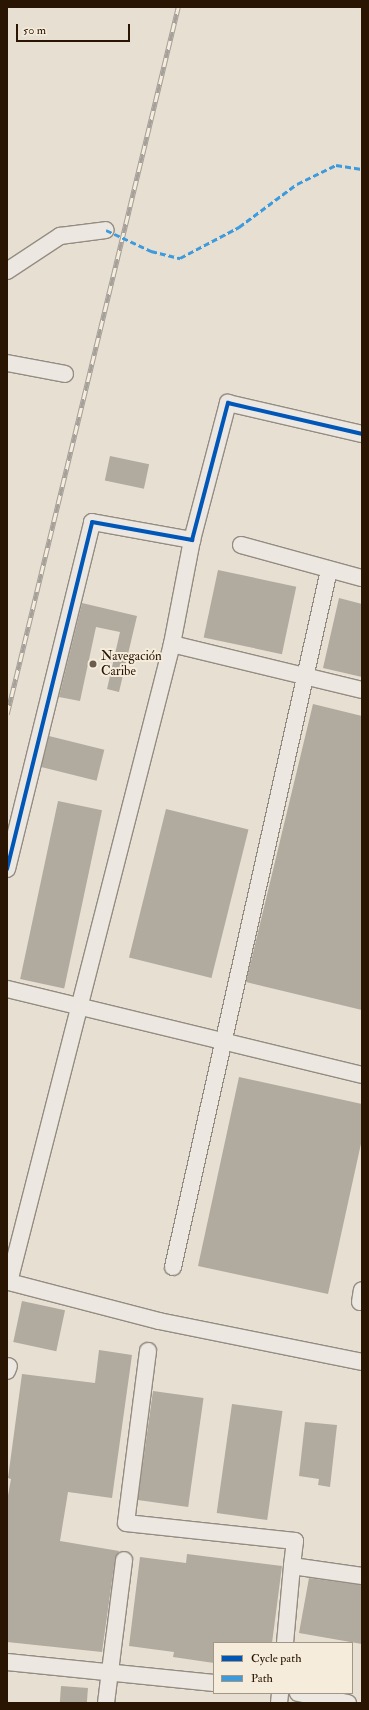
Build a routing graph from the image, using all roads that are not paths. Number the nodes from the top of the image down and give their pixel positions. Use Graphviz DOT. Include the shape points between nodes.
graph roads {
  1 [pos="106,230"];
  2 [pos="7,271"];
  3 [pos="7,363"];
  4 [pos="66,374"];
  5 [pos="362,434"];
  6 [pos="192,540"];
  7 [pos="241,545"];
  8 [pos="328,570"];
  9 [pos="362,578"];
  10 [pos="172,644"];
  11 [pos="305,677"];
  12 [pos="362,690"];
  13 [pos="7,869"];
  14 [pos="7,989"];
  15 [pos="80,1006"];
  16 [pos="226,1040"];
  17 [pos="362,1075"];
  18 [pos="173,1267"];
  19 [pos="8,1282"];
  20 [pos="148,1351"];
  21 [pos="362,1362"];
  22 [pos="124,1560"];
  23 [pos="292,1566"];
  24 [pos="362,1576"];
  25 [pos="285,1642"];
  26 [pos="7,1662"];
  27 [pos="110,1673"];
  28 [pos="213,1683"];
  29 [pos="303,1694"];
  30 [pos="106,1703"];
  31 [pos="347,1703"];
  1 -- 2 [label="street" via="60,236"];
  3 -- 4 [label="street"];
  5 -- 6 [label="street" via="228,402"];
  6 -- 10 [label="street"];
  6 -- 13 [label="street" via="92,522"];
  7 -- 8 [label="street"];
  8 -- 9 [label="street"];
  8 -- 11 [label="street"];
  10 -- 11 [label="street"];
  10 -- 15 [label="street"];
  11 -- 12 [label="street"];
  11 -- 16 [label="street"];
  14 -- 15 [label="street"];
  15 -- 16 [label="street"];
  15 -- 19 [label="street"];
  16 -- 17 [label="street"];
  16 -- 18 [label="street"];
  19 -- 21 [label="street" via="159,1321"];
  20 -- 23 [label="street" via="126,1523 295,1541"];
  22 -- 27 [label="street"];
  23 -- 24 [label="street"];
  23 -- 25 [label="street"];
  26 -- 27 [label="street"];
  27 -- 28 [label="street"];
  27 -- 30 [label="street"];
  29 -- 31 [label="street"];
}
